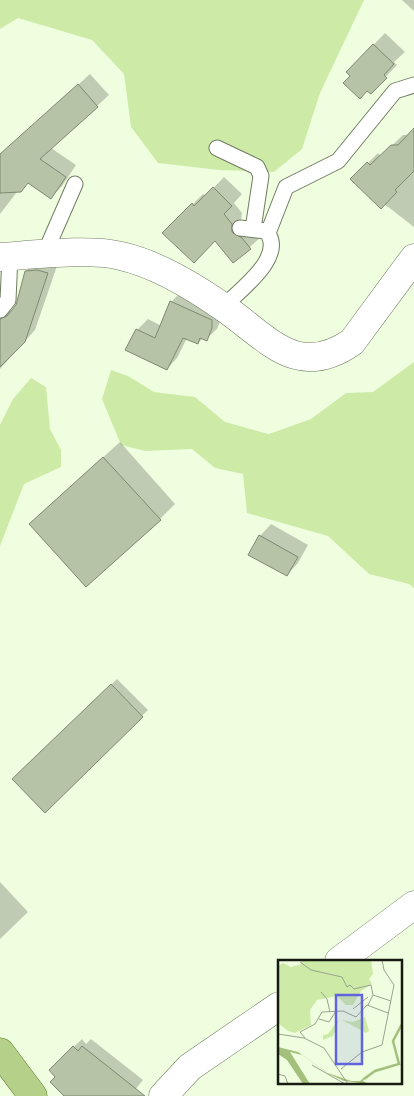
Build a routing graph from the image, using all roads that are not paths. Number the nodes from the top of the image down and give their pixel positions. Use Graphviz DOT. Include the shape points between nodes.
graph roads {
  1 [pos="414,86"];
  2 [pos="217,148"];
  3 [pos="75,184"];
  4 [pos="254,230"];
  5 [pos="44,255"];
  6 [pos="5,257"];
  7 [pos="414,258"];
  8 [pos="223,307"];
  9 [pos="0,310"];
  10 [pos="414,905"];
  11 [pos="340,960"];
  12 [pos="278,1007"];
  13 [pos="0,1052"];
  14 [pos="33,1096"];
  15 [pos="163,1096"];
  1 -- 4 [label="lane" via="395,92 338,161 286,187"];
  2 -- 4 [label="lane" via="257,167 261,176"];
  3 -- 5 [label="lane"];
  4 -- 8 [label="lane" via="272,238 271,253"];
  5 -- 6 [label="street"];
  5 -- 8 [label="street" via="120,255 178,280"];
  6 -- 9 [label="lane" via="8,300"];
  7 -- 8 [label="street" via="352,342 339,351 320,356 290,354 262,339"];
  10 -- 11 [label="street"];
  12 -- 15 [label="street" via="190,1067"];
  13 -- 14 [label="main road"];
}
